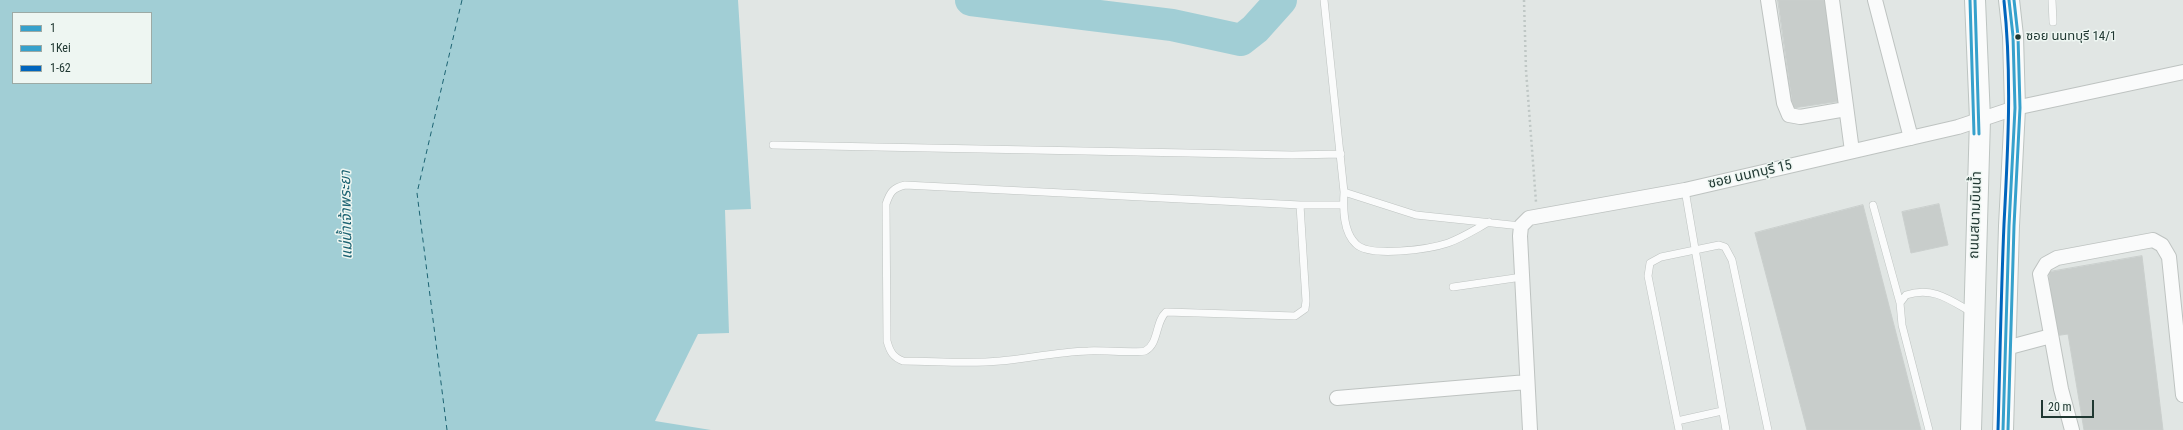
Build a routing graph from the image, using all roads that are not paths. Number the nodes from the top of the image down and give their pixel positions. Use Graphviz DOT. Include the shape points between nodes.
graph roads {
  1 [pos="1324,0"];
  2 [pos="1768,0"];
  3 [pos="1832,0"];
  4 [pos="1875,0"];
  5 [pos="1976,0"];
  6 [pos="2009,0"];
  7 [pos="2052,0"];
  8 [pos="2053,22"];
  9 [pos="2183,72"];
  10 [pos="2015,108"];
  11 [pos="1846,109"];
  12 [pos="1980,119"];
  13 [pos="1911,138"];
  14 [pos="773,144"];
  15 [pos="1852,151"];
  16 [pos="1341,154"];
  17 [pos="1685,190"];
  18 [pos="1344,192"];
  19 [pos="1300,205"];
  20 [pos="1343,205"];
  21 [pos="1874,205"];
  22 [pos="1489,222"];
  23 [pos="1521,226"];
  24 [pos="1694,250"];
  25 [pos="1522,277"];
  26 [pos="1453,287"];
  27 [pos="1900,303"];
  28 [pos="1973,313"];
  29 [pos="2051,336"];
  30 [pos="2006,348"];
  31 [pos="1527,382"];
  32 [pos="2183,395"];
  33 [pos="1337,398"];
  34 [pos="1722,411"];
  35 [pos="1677,421"];
  36 [pos="1530,430"];
  37 [pos="1679,430"];
  38 [pos="1726,430"];
  39 [pos="1768,430"];
  40 [pos="1929,430"];
  41 [pos="1971,430"];
  42 [pos="2003,430"];
  43 [pos="2072,430"];
  1 -- 16 [label="lane"];
  2 -- 11 [label="street" via="1784,103 1789,115 1800,117"];
  3 -- 11 [label="street"];
  4 -- 13 [label="street"];
  5 -- 12 [label="main road, ถนนสนามบินน้ำ"];
  6 -- 10 [label="main road"];
  7 -- 8 [label="lane"];
  9 -- 10 [label="street"];
  10 -- 12 [label="street, ซอย นนทบุรี 15"];
  10 -- 30 [label="main road"];
  11 -- 15 [label="street"];
  12 -- 13 [label="street, ซอย นนทบุรี 15"];
  12 -- 28 [label="main road, ถนนสนามบินน้ำ"];
  13 -- 15 [label="street, ซอย นนทบุรี 15"];
  14 -- 16 [label="lane"];
  15 -- 17 [label="street, ซอย นนทบุรี 15"];
  16 -- 18 [label="lane"];
  17 -- 23 [label="street, ซอย นนทบุรี 15" via="1538,216 1529,218"];
  17 -- 24 [label="lane"];
  18 -- 20 [label="lane"];
  18 -- 22 [label="lane" via="1416,215"];
  19 -- 19 [label="lane" via="905,185 895,188 889,194 886,204 887,341 890,350 897,359 903,361 999,361 1088,351 1138,352 1145,351 1150,346 1161,317 1166,312 1295,316 1305,309 1306,301"];
  19 -- 20 [label="lane"];
  20 -- 22 [label="lane" via="1347,229 1356,244 1366,251 1379,253 1447,243"];
  21 -- 27 [label="lane"];
  22 -- 23 [label="lane"];
  23 -- 25 [label="street"];
  24 -- 34 [label="lane"];
  24 -- 35 [label="lane" via="1661,257 1650,263 1648,276"];
  24 -- 39 [label="lane" via="1719,245 1729,252"];
  25 -- 26 [label="lane"];
  25 -- 31 [label="street"];
  27 -- 28 [label="lane" via="1906,295 1925,291 1943,296"];
  27 -- 40 [label="lane" via="1902,325"];
  28 -- 41 [label="main road, ถนนสนามบินน้ำ"];
  29 -- 30 [label="street"];
  29 -- 32 [label="street" via="2040,274 2046,264 2057,258 2153,240 2162,245 2169,257"];
  29 -- 43 [label="street"];
  30 -- 42 [label="main road"];
  31 -- 33 [label="street"];
  31 -- 36 [label="street"];
  34 -- 35 [label="lane"];
  34 -- 38 [label="lane"];
  35 -- 37 [label="lane"];
}
